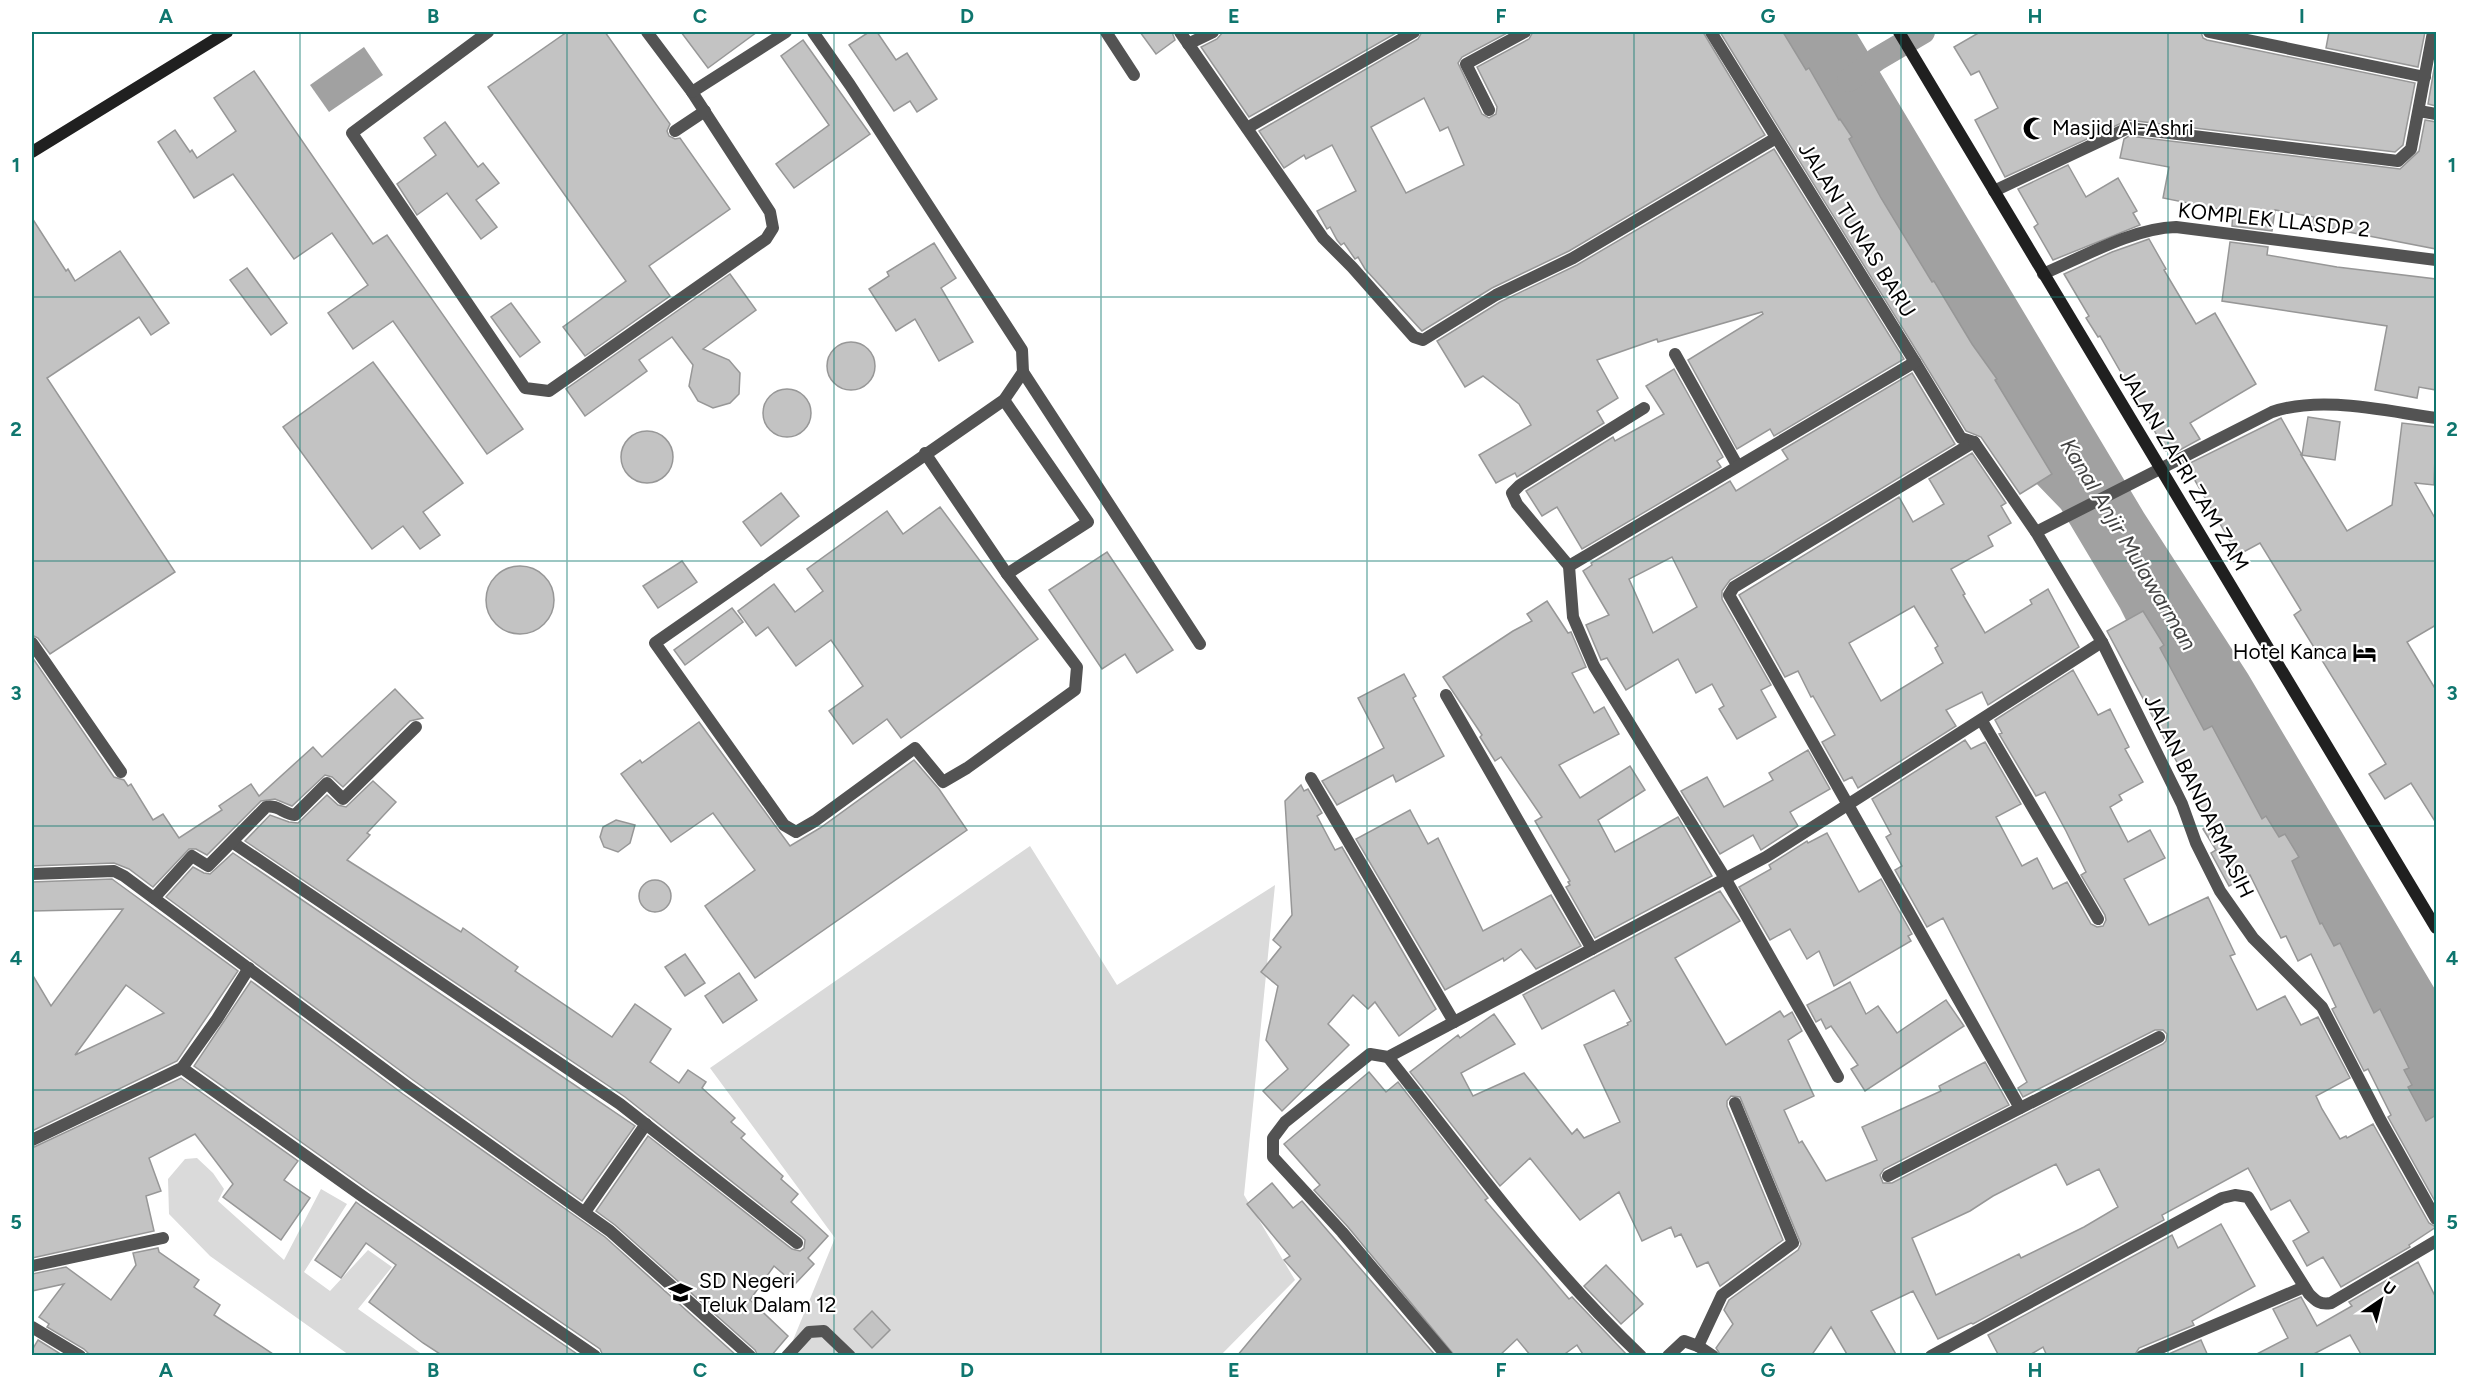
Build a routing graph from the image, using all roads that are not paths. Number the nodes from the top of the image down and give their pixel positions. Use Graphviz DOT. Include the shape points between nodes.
graph roads {
  1 [pos="227,32"];
  2 [pos="488,32"];
  3 [pos="647,32"];
  4 [pos="786,32"];
  5 [pos="813,32"];
  6 [pos="1106,32"];
  7 [pos="1180,32"];
  8 [pos="1213,32"];
  9 [pos="1414,32"];
  10 [pos="1525,32"];
  11 [pos="1711,32"];
  12 [pos="1899,32"];
  13 [pos="2209,32"];
  14 [pos="2433,32"];
  15 [pos="1188,44"];
  16 [pos="2432,58"];
  17 [pos="1134,75"];
  18 [pos="2425,76"];
  19 [pos="692,92"];
  20 [pos="1489,110"];
  21 [pos="705,111"];
  22 [pos="2419,111"];
  23 [pos="2436,114"];
  24 [pos="1247,128"];
  25 [pos="675,131"];
  26 [pos="1776,138"];
  27 [pos="32,152"];
  28 [pos="1994,191"];
  29 [pos="2436,260"];
  30 [pos="2043,274"];
  31 [pos="1675,354"];
  32 [pos="1915,362"];
  33 [pos="1023,372"];
  34 [pos="1004,400"];
  35 [pos="1644,408"];
  36 [pos="2436,418"];
  37 [pos="1974,442"];
  38 [pos="925,453"];
  39 [pos="1737,465"];
  40 [pos="2160,468"];
  41 [pos="2036,532"];
  42 [pos="1569,566"];
  43 [pos="1008,574"];
  44 [pos="2102,642"];
  45 [pos="32,643"];
  46 [pos="1200,644"];
  47 [pos="1446,695"];
  48 [pos="1982,721"];
  49 [pos="416,727"];
  50 [pos="121,772"];
  51 [pos="1311,778"];
  52 [pos="1849,806"];
  53 [pos="232,842"];
  54 [pos="32,874"];
  55 [pos="1725,879"];
  56 [pos="154,898"];
  57 [pos="2098,919"];
  58 [pos="2435,923"];
  59 [pos="1592,949"];
  60 [pos="249,968"];
  61 [pos="1454,1022"];
  62 [pos="2159,1036"];
  63 [pos="1388,1057"];
  64 [pos="182,1068"];
  65 [pos="1838,1077"];
  66 [pos="1735,1102"];
  67 [pos="2020,1108"];
  68 [pos="646,1125"];
  69 [pos="32,1140"];
  70 [pos="1888,1176"];
  71 [pos="585,1212"];
  72 [pos="2436,1219"];
  73 [pos="163,1238"];
  74 [pos="2436,1241"];
  75 [pos="797,1243"];
  76 [pos="32,1266"];
  77 [pos="2304,1287"];
  78 [pos="32,1327"];
  79 [pos="1698,1346"];
  80 [pos="80,1356"];
  81 [pos="595,1356"];
  82 [pos="750,1356"];
  83 [pos="787,1356"];
  84 [pos="850,1356"];
  85 [pos="1447,1356"];
  86 [pos="1641,1356"];
  87 [pos="1668,1356"];
  88 [pos="1713,1356"];
  89 [pos="1931,1356"];
  90 [pos="2142,1356"];
  1 -- 27 [label="main road"];
  2 -- 21 [label="street" via="352,133 525,388 549,391 766,239 773,228 770,212"];
  3 -- 19 [label="street"];
  4 -- 19 [label="street"];
  5 -- 33 [label="street" via="1022,351"];
  6 -- 17 [label="street"];
  7 -- 15 [label="street"];
  8 -- 15 [label="street"];
  9 -- 24 [label="street"];
  10 -- 20 [label="street" via="1466,64"];
  11 -- 26 [label="street, JALAN TUNAS BARU"];
  12 -- 28 [label="main road, JALAN ZAFRI ZAM ZAM"];
  13 -- 18 [label="street"];
  14 -- 16 [label="street"];
  15 -- 24 [label="street"];
  16 -- 18 [label="street"];
  18 -- 22 [label="street"];
  19 -- 21 [label="street"];
  21 -- 25 [label="street"];
  22 -- 23 [label="street"];
  22 -- 28 [label="street" via="2411,149 2398,162 2128,128"];
  24 -- 26 [label="street" via="1323,238 1419,340 1496,295 1573,258"];
  26 -- 32 [label="street, JALAN TUNAS BARU"];
  28 -- 30 [label="main road, JALAN ZAFRI ZAM ZAM"];
  29 -- 30 [label="street, KOMPLEK LLASDP 2" via="2160,228"];
  30 -- 40 [label="main road, JALAN ZAFRI ZAM ZAM"];
  31 -- 39 [label="street"];
  32 -- 37 [label="street, JALAN TUNAS BARU" via="1961,438"];
  32 -- 39 [label="street"];
  33 -- 34 [label="street"];
  33 -- 46 [label="street"];
  34 -- 38 [label="street"];
  34 -- 43 [label="street" via="1088,522"];
  35 -- 42 [label="street" via="1512,493"];
  36 -- 40 [label="street" via="2338,405 2284,407"];
  37 -- 41 [label="street, JALAN BANDARMASIH"];
  37 -- 52 [label="street" via="1734,587 1729,595"];
  38 -- 43 [label="street"];
  38 -- 43 [label="street" via="655,643 784,825 796,832 815,821 915,748 943,782 1075,690 1077,667"];
  39 -- 42 [label="street"];
  40 -- 41 [label="street"];
  40 -- 58 [label="main road, JALAN ZAFRI ZAM ZAM"];
  41 -- 44 [label="street, JALAN BANDARMASIH"];
  42 -- 55 [label="street" via="1573,617 1594,666"];
  44 -- 48 [label="street"];
  44 -- 72 [label="street, JALAN BANDARMASIH" via="2220,891 2253,938 2322,1007"];
  45 -- 50 [label="street"];
  47 -- 59 [label="street"];
  48 -- 52 [label="street"];
  48 -- 57 [label="street"];
  49 -- 53 [label="street" via="343,799 327,783 295,815 274,806 266,807"];
  51 -- 61 [label="street"];
  52 -- 55 [label="street"];
  52 -- 67 [label="street"];
  53 -- 56 [label="street" via="208,866 192,856"];
  53 -- 68 [label="street"];
  54 -- 56 [label="street" via="114,872"];
  55 -- 59 [label="street"];
  55 -- 65 [label="street"];
  56 -- 60 [label="street"];
  59 -- 61 [label="street"];
  60 -- 64 [label="street"];
  60 -- 71 [label="street" via="408,1088"];
  61 -- 63 [label="street"];
  62 -- 67 [label="street"];
  63 -- 85 [label="street" via="1370,1054 1285,1122 1273,1138 1271,1150 1273,1157"];
  63 -- 86 [label="street" via="1515,1218 1600,1317"];
  64 -- 69 [label="street"];
  64 -- 81 [label="street"];
  66 -- 79 [label="street" via="1793,1243 1722,1295"];
  67 -- 70 [label="street"];
  68 -- 71 [label="street"];
  68 -- 75 [label="street"];
  71 -- 82 [label="street"];
  73 -- 76 [label="street"];
  74 -- 77 [label="street" via="2331,1303 2317,1302"];
  77 -- 89 [label="street" via="2248,1197 2235,1195 2222,1198"];
  77 -- 90 [label="street"];
  78 -- 80 [label="street"];
  79 -- 87 [label="street" via="1684,1341"];
  79 -- 88 [label="street"];
  83 -- 84 [label="street" via="809,1332 824,1331"];
}
